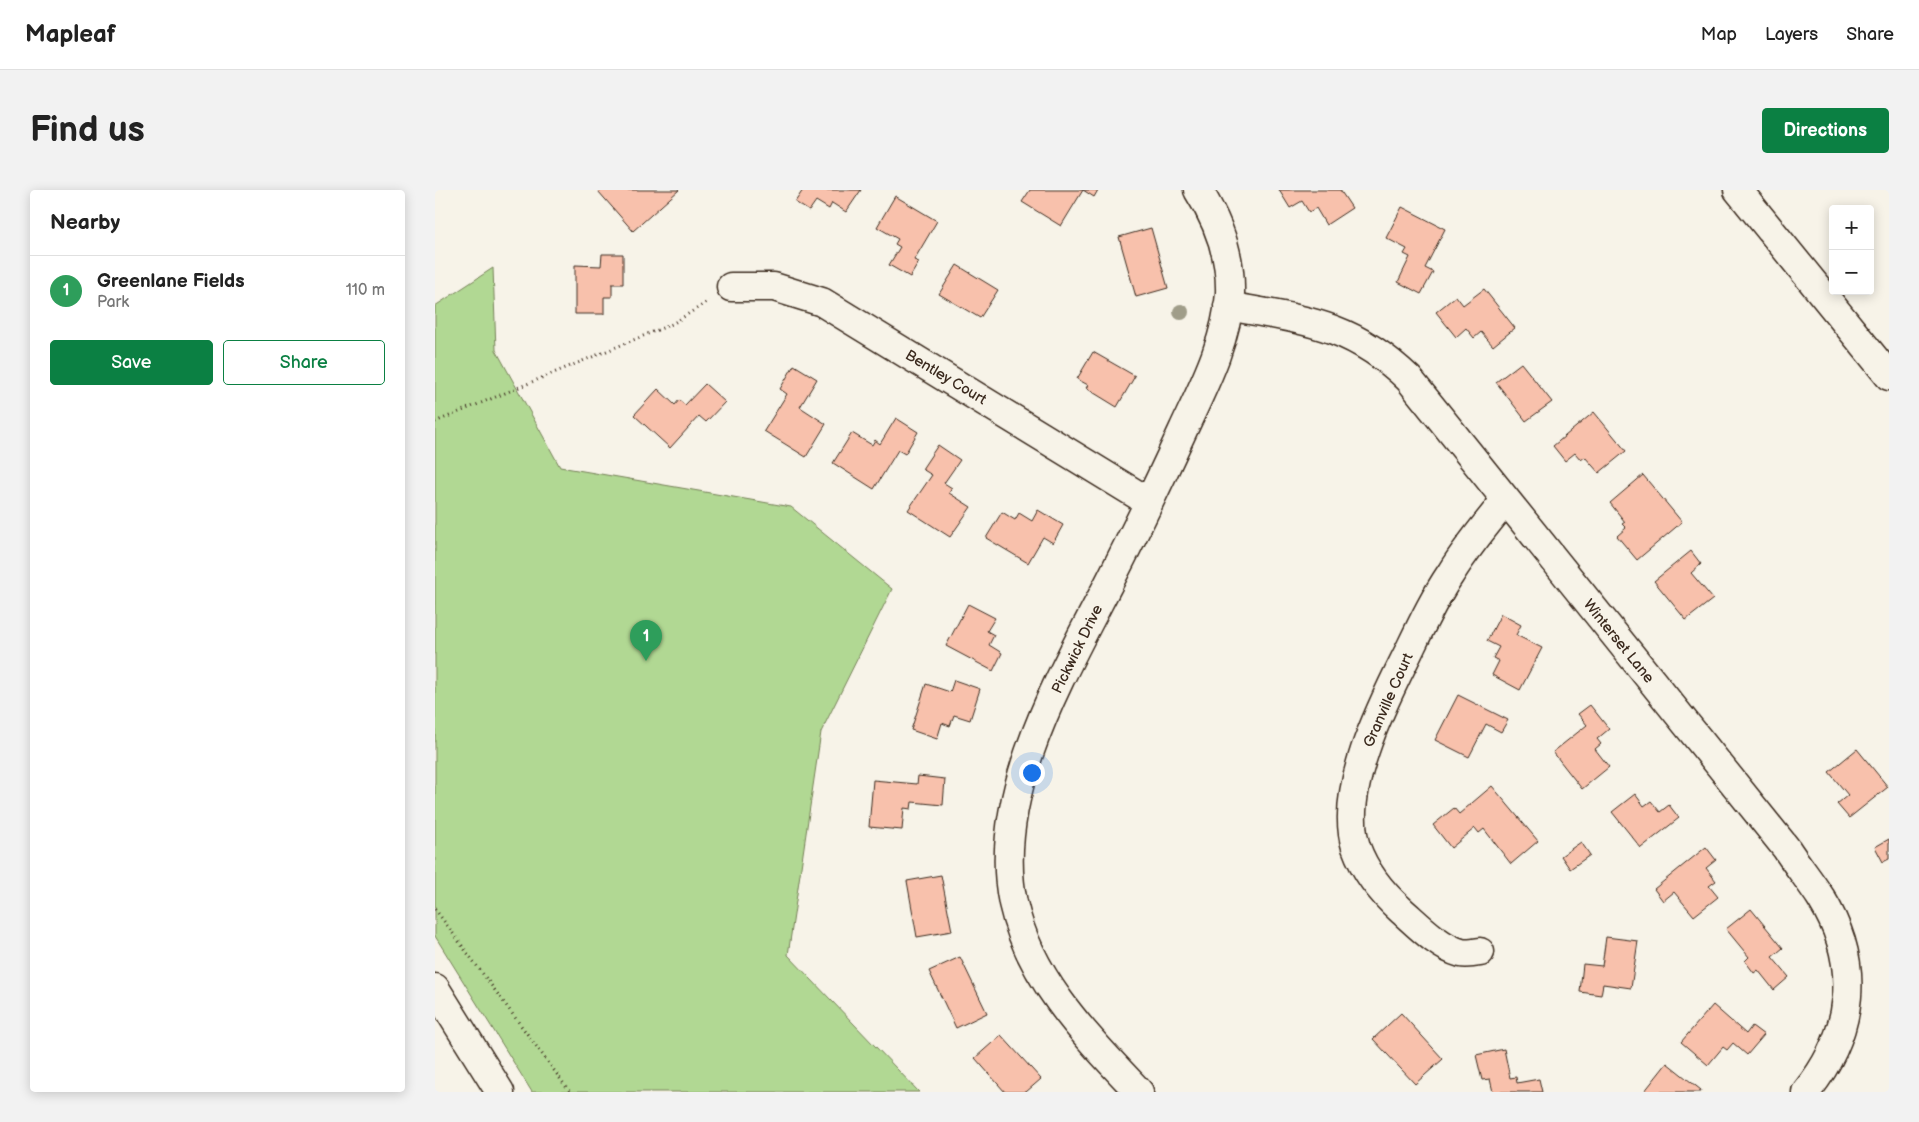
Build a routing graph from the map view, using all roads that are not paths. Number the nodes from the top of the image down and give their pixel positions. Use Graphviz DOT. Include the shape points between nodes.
graph roads {
  1 [pos="1197,190"];
  2 [pos="1738,190"];
  3 [pos="731,287"];
  4 [pos="1228,306"];
  5 [pos="1889,376"];
  6 [pos="1506,500"];
  7 [pos="1149,502"];
  8 [pos="1479,952"];
  9 [pos="435,988"];
  10 [pos="500,1092"];
  11 [pos="1139,1092"];
  12 [pos="1806,1092"];
  1 -- 4 [label="street, Pickwick Drive" via="1222,237 1229,264"];
  2 -- 5 [label="street"];
  3 -- 7 [label="street, Bentley Court" via="774,287 822,302"];
  4 -- 6 [label="street, Winterset Lane" via="1315,322 1364,343 1387,358 1409,379"];
  4 -- 7 [label="street, Pickwick Drive" via="1206,380"];
  6 -- 8 [label="street, Granville Court" via="1450,574 1382,705 1362,762 1353,818 1356,846 1366,870 1382,891 1440,941 1461,953"];
  6 -- 12 [label="street, Winterset Lane" via="1779,841 1821,899 1844,951 1848,980 1846,1008 1829,1060"];
  7 -- 11 [label="street, Pickwick Drive" via="1075,650 1027,760 1008,833 1008,869 1013,904 1037,969 1103,1054"];
  9 -- 10 [label="street"];
}
